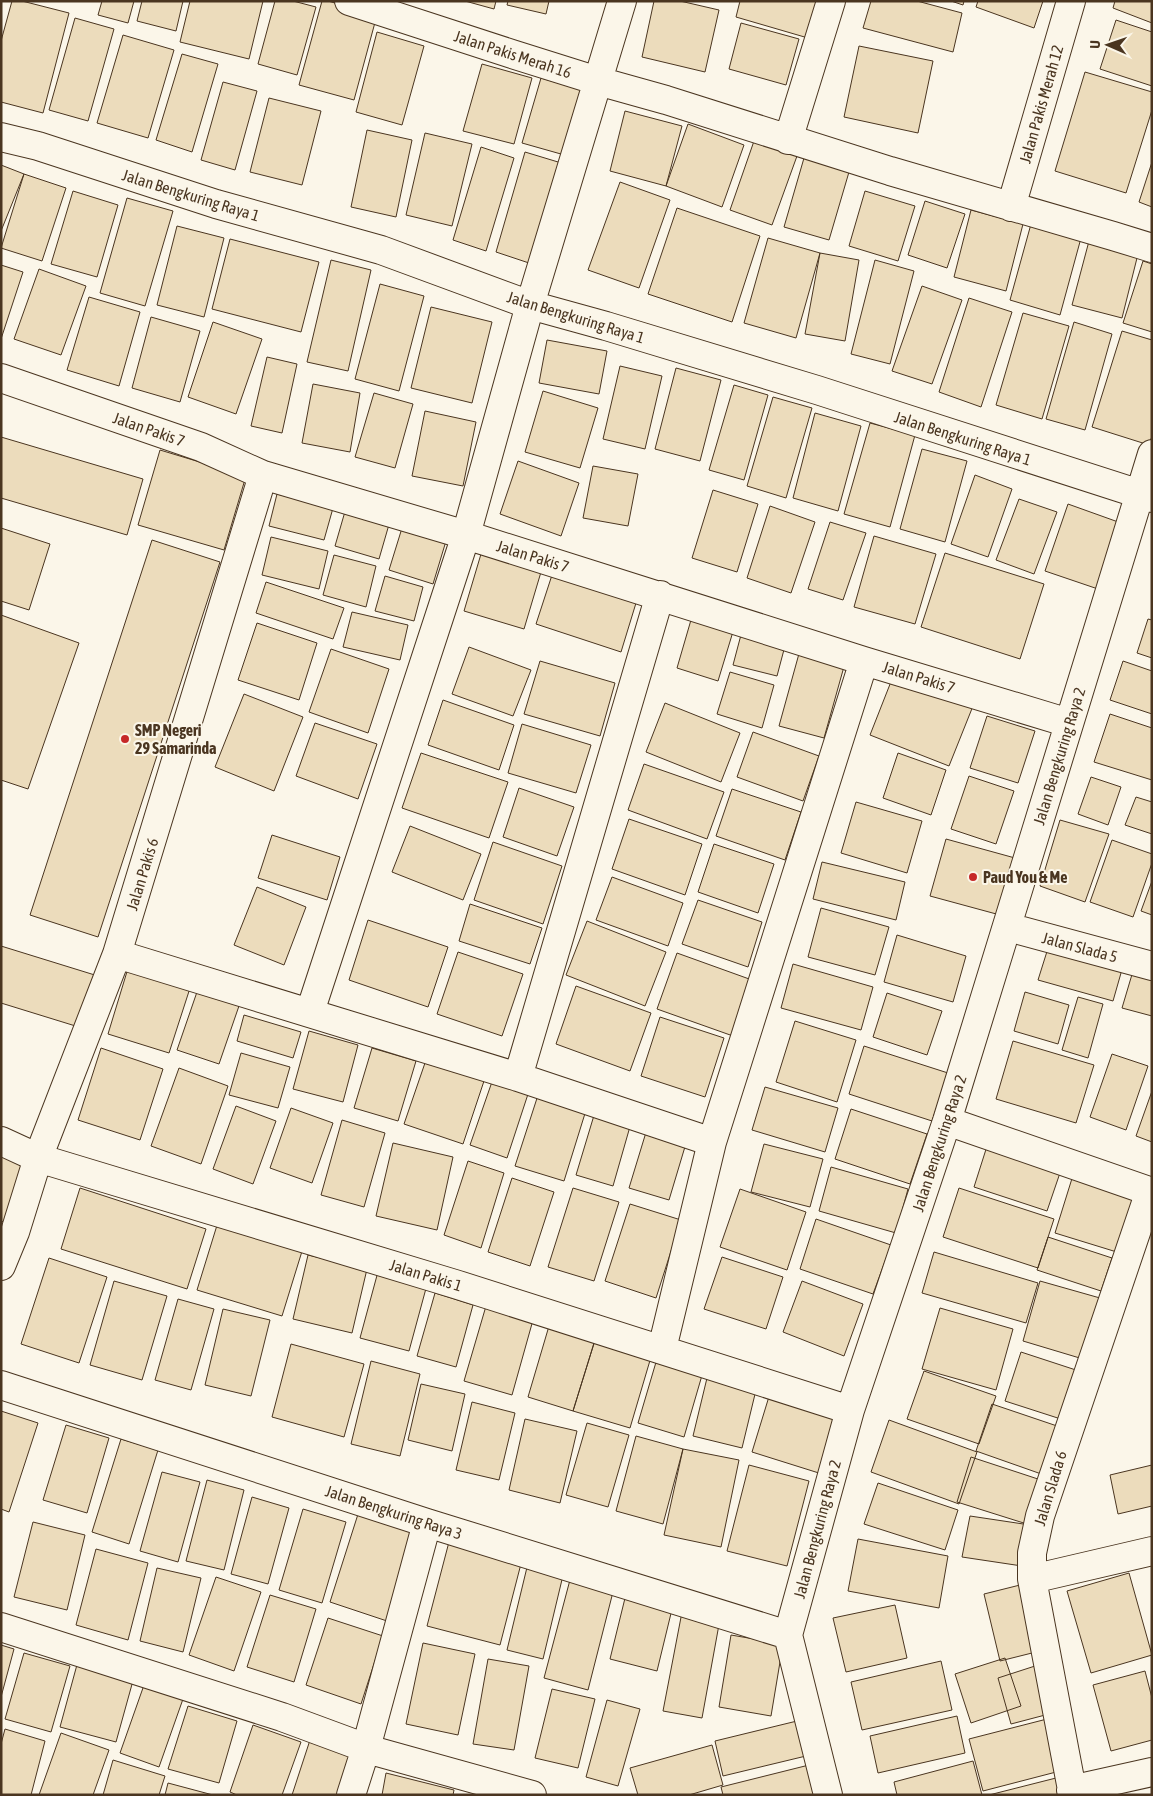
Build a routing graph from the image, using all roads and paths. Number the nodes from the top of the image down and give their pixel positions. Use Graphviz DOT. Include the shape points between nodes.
graph roads {
  1 [pos="349,1"];
  2 [pos="622,1"];
  3 [pos="832,1"];
  4 [pos="1071,1"];
  5 [pos="377,6"];
  6 [pos="598,81"];
  7 [pos="1,137"];
  8 [pos="788,140"];
  9 [pos="1011,207"];
  10 [pos="1152,248"];
  11 [pos="530,305"];
  12 [pos="1,378"];
  13 [pos="1152,454"];
  14 [pos="263,475"];
  15 [pos="1146,496"];
  16 [pos="466,534"];
  17 [pos="660,595"];
  18 [pos="864,661"];
  19 [pos="1069,722"];
  20 [pos="1008,927"];
  21 [pos="117,954"];
  22 [pos="1152,966"];
  23 [pos="310,1012"];
  24 [pos="518,1077"];
  25 [pos="947,1121"];
  26 [pos="1,1141"];
  27 [pos="712,1142"];
  28 [pos="38,1158"];
  29 [pos="1151,1191"];
  30 [pos="1,1266"];
  31 [pos="662,1349"];
  32 [pos="1,1385"];
  33 [pos="850,1410"];
  34 [pos="427,1523"];
  35 [pos="1152,1551"];
  36 [pos="1032,1579"];
  37 [pos="1,1627"];
  38 [pos="788,1635"];
  39 [pos="366,1748"];
  40 [pos="1152,1772"];
  41 [pos="1072,1792"];
  42 [pos="351,1795"];
  43 [pos="532,1795"];
  44 [pos="828,1795"];
  1 -- 5 [label="street, Jalan Pakis Merah 16"];
  2 -- 6 [label="street"];
  3 -- 8 [label="street"];
  4 -- 9 [label="street, Jalan Pakis Merah 12"];
  5 -- 6 [label="street, Jalan Pakis Merah 16"];
  6 -- 8 [label="street, Jalan Pakis Merah 16"];
  6 -- 11 [label="street"];
  7 -- 11 [label="street, Jalan Bengkuring Raya 1" via="216,204 381,250"];
  8 -- 9 [label="street, Jalan Pakis Merah 16"];
  9 -- 10 [label="street, Jalan Pakis Merah 16"];
  11 -- 15 [label="street, Jalan Bengkuring Raya 1" via="808,388"];
  11 -- 16 [label="street"];
  12 -- 14 [label="street, Jalan Pakis 7" via="201,447"];
  13 -- 15 [label="street, Jalan Bengkuring Raya 2"];
  14 -- 16 [label="street, Jalan Pakis 7"];
  14 -- 21 [label="street, Jalan Pakis 6"];
  15 -- 19 [label="street, Jalan Bengkuring Raya 2"];
  16 -- 17 [label="street, Jalan Pakis 7"];
  16 -- 23 [label="street"];
  17 -- 18 [label="street, Jalan Pakis 7"];
  17 -- 24 [label="street"];
  18 -- 19 [label="street, Jalan Pakis 7"];
  18 -- 27 [label="street"];
  19 -- 20 [label="street, Jalan Bengkuring Raya 2"];
  20 -- 22 [label="street, Jalan Slada 5"];
  20 -- 25 [label="street, Jalan Bengkuring Raya 2"];
  21 -- 23 [label="street"];
  21 -- 28 [label="street, Jalan Pakis 6"];
  23 -- 24 [label="street"];
  24 -- 27 [label="street"];
  25 -- 29 [label="street"];
  25 -- 33 [label="street, Jalan Bengkuring Raya 2"];
  26 -- 28 [label="street, Jalan Pakis 1"];
  27 -- 31 [label="street"];
  28 -- 30 [label="street, Jalan Pakis 6"];
  28 -- 31 [label="street, Jalan Pakis 1"];
  29 -- 36 [label="street, Jalan Slada 6" via="1040,1516 1032,1553"];
  31 -- 33 [label="street, Jalan Pakis 1"];
  32 -- 34 [label="street, Jalan Bengkuring Raya 3"];
  33 -- 38 [label="street, Jalan Bengkuring Raya 2"];
  34 -- 38 [label="street, Jalan Bengkuring Raya 3"];
  34 -- 39 [label="street"];
  35 -- 36 [label="street"];
  36 -- 41 [label="street, Jalan Slada 6"];
  37 -- 39 [label="street" via="282,1717"];
  38 -- 44 [label="street, Jalan Bengkuring Raya 2"];
  39 -- 42 [label="street"];
  39 -- 43 [label="street"];
  40 -- 41 [label="street"];
}
